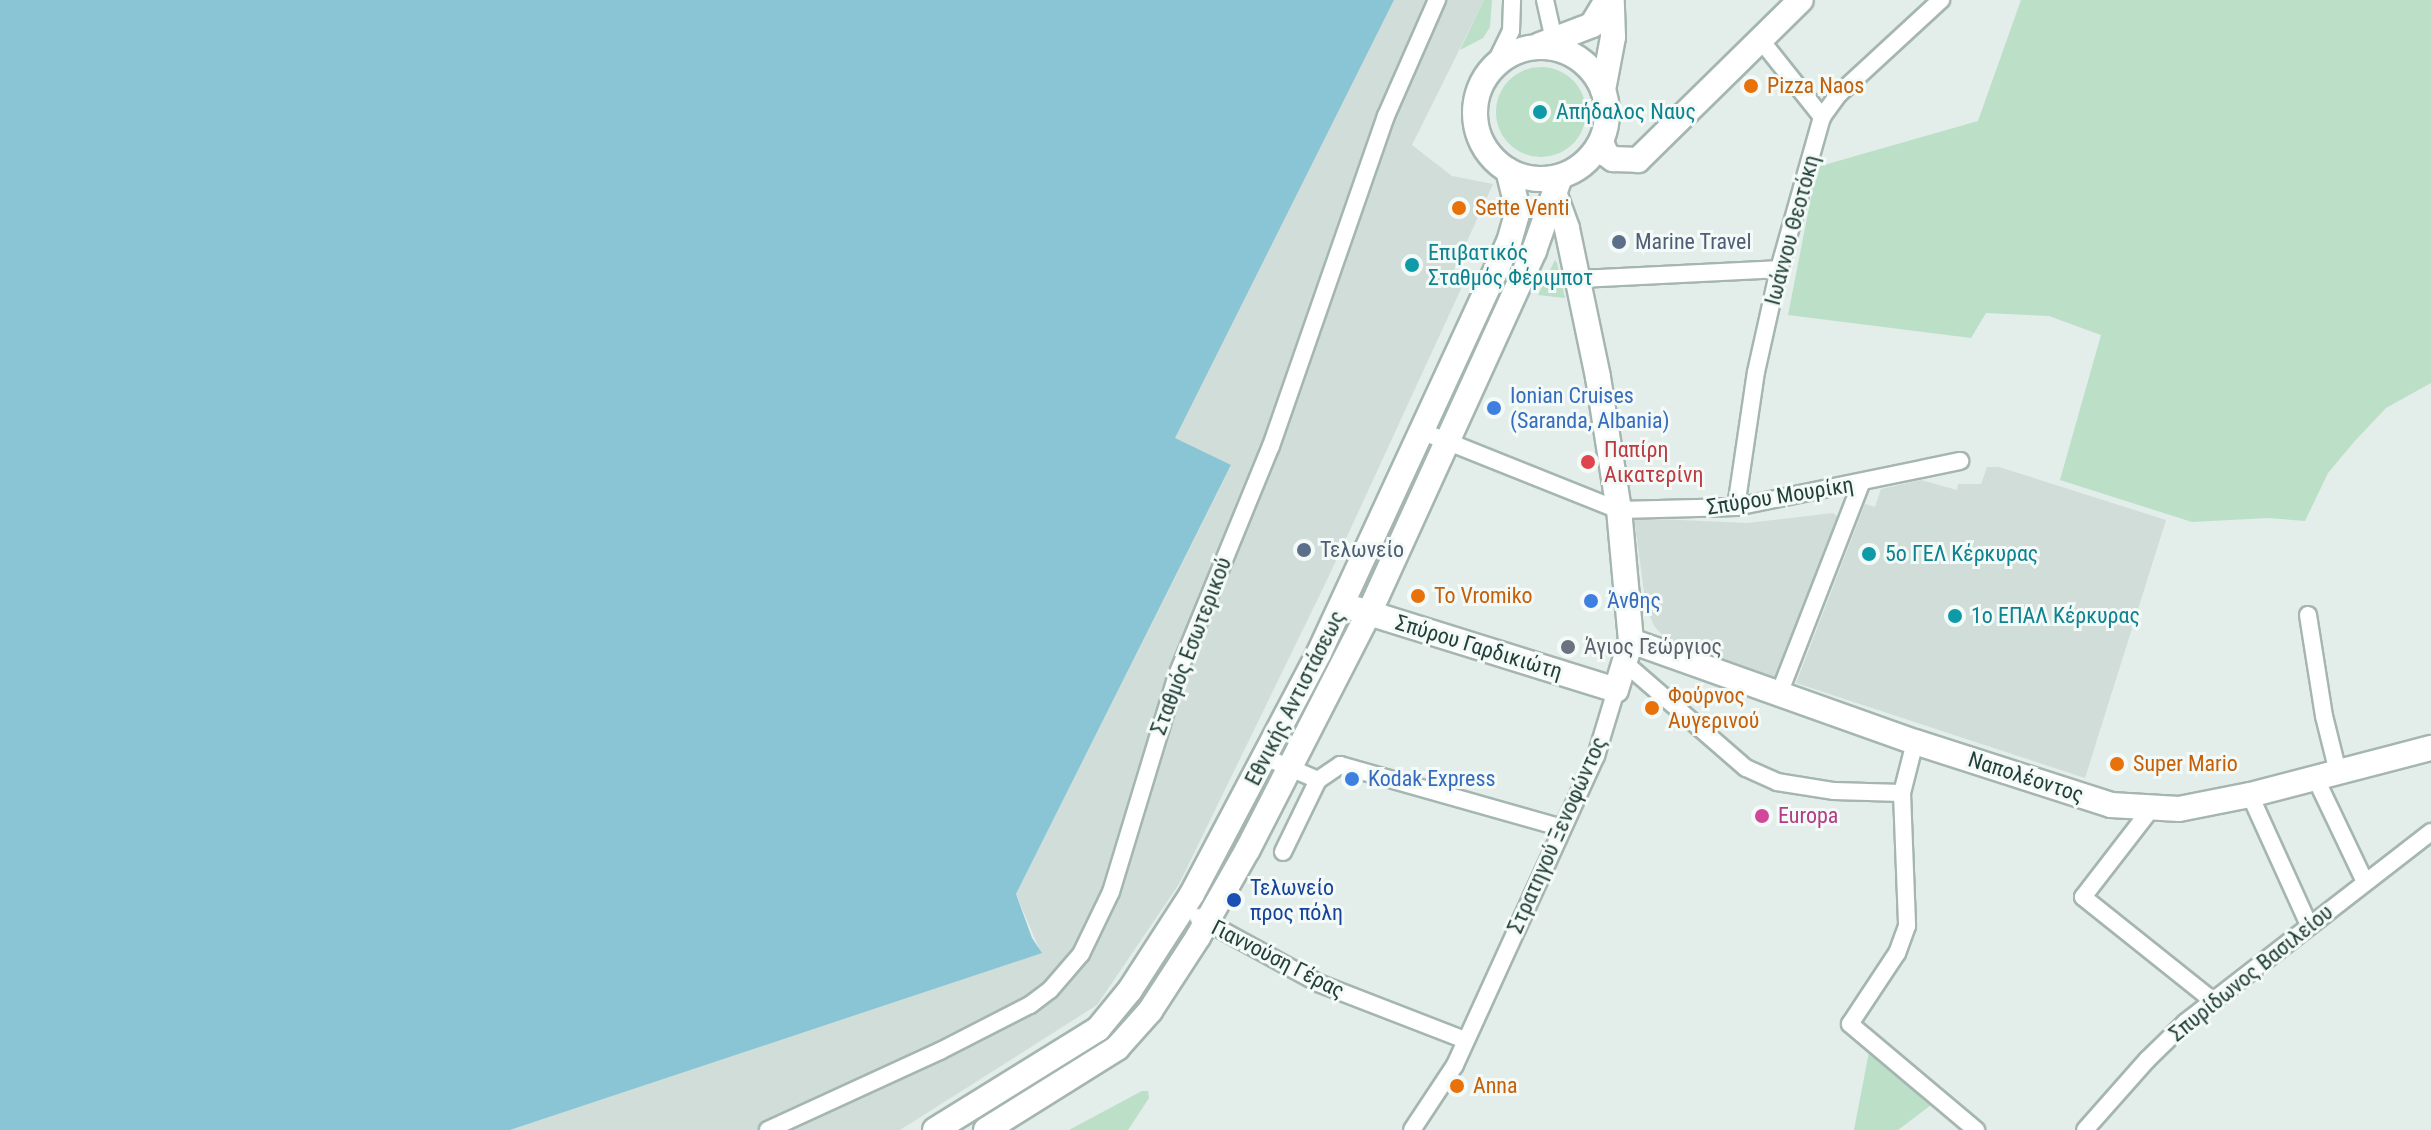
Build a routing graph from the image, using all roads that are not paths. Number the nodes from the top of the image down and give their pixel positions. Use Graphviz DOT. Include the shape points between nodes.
graph roads {
  1 [pos="1437,0"];
  2 [pos="1512,0"];
  3 [pos="1545,0"];
  4 [pos="1609,0"];
  5 [pos="1801,0"];
  6 [pos="1941,0"];
  7 [pos="1760,39"];
  8 [pos="1544,44"];
  9 [pos="1493,68"];
  10 [pos="1603,90"];
  11 [pos="1822,117"];
  12 [pos="1601,142"];
  13 [pos="1508,170"];
  14 [pos="1557,184"];
  15 [pos="1779,269"];
  16 [pos="1578,279"];
  17 [pos="1421,431"];
  18 [pos="1448,442"];
  19 [pos="1960,461"];
  20 [pos="1861,484"];
  21 [pos="1736,507"];
  22 [pos="1619,510"];
  23 [pos="1343,604"];
  24 [pos="1369,613"];
  25 [pos="2308,615"];
  26 [pos="1628,652"];
  27 [pos="1616,690"];
  28 [pos="1779,694"];
  29 [pos="1915,742"];
  30 [pos="2431,748"];
  31 [pos="1265,757"];
  32 [pos="1290,768"];
  33 [pos="2326,774"];
  34 [pos="1318,780"];
  35 [pos="1902,793"];
  36 [pos="2250,795"];
  37 [pos="2151,809"];
  38 [pos="1562,828"];
  39 [pos="2431,832"];
  40 [pos="1283,852"];
  41 [pos="2365,882"];
  42 [pos="1183,909"];
  43 [pos="1207,922"];
  44 [pos="2309,925"];
  45 [pos="2212,1000"];
  46 [pos="1465,1040"];
  47 [pos="1005,1086"];
  48 [pos="1019,1110"];
  49 [pos="991,1129"];
  50 [pos="768,1130"];
  51 [pos="935,1130"];
  52 [pos="1412,1130"];
  53 [pos="1976,1130"];
  54 [pos="2085,1130"];
  1 -- 50 [label="street, Σταθμός Εσωτερικού" via="1386,116 1271,446 1173,687 1111,892 1081,954 1030,1005"];
  2 -- 9 [label="street" via="1511,31"];
  3 -- 8 [label="street"];
  4 -- 8 [label="main road" via="1592,25"];
  4 -- 10 [label="main road" via="1613,37"];
  5 -- 7 [label="main road"];
  6 -- 11 [label="street, Ιωάννου Θεοτόκη" via="1839,94"];
  7 -- 11 [label="street"];
  7 -- 12 [label="main road" via="1638,160 1613,159"];
  8 -- 9 [label="main road" via="1515,52"];
  8 -- 10 [label="main road" via="1589,67"];
  9 -- 13 [label="main road, Εθνικής Αντιστάσεως" via="1477,96 1476,126 1488,153"];
  10 -- 12 [label="main road" via="1607,110"];
  11 -- 15 [label="street, Ιωάννου Θεοτόκη"];
  12 -- 14 [label="main road" via="1585,163"];
  13 -- 14 [label="main road"];
  13 -- 17 [label="main road, Εθνικής Αντιστάσεως" via="1518,210 1515,226"];
  14 -- 16 [label="main road, Στρατηγού Ξενοφώντος"];
  14 -- 18 [label="main road, Εθνικής Αντιστάσεως" via="1534,251"];
  15 -- 16 [label="street"];
  15 -- 21 [label="street, Ιωάννου Θεοτόκη" via="1750,399"];
  16 -- 22 [label="main road, Στρατηγού Ξενοφώντος"];
  17 -- 18 [label="street, Σπύρου Μουρίκη"];
  17 -- 23 [label="main road, Εθνικής Αντιστάσεως"];
  18 -- 22 [label="street, Σπύρου Μουρίκη"];
  18 -- 24 [label="main road, Εθνικής Αντιστάσεως"];
  19 -- 20 [label="street, Σπύρου Μουρίκη"];
  20 -- 21 [label="street, Σπύρου Μουρίκη"];
  20 -- 28 [label="street"];
  21 -- 22 [label="street, Σπύρου Μουρίκη"];
  22 -- 26 [label="main road, Στρατηγού Ξενοφώντος"];
  23 -- 24 [label="main road, Σπύρου Γαρδικιώτη"];
  23 -- 31 [label="main road, Εθνικής Αντιστάσεως"];
  24 -- 27 [label="main road, Σπύρου Γαρδικιώτη"];
  24 -- 32 [label="main road, Εθνικής Αντιστάσεως"];
  25 -- 33 [label="street" via="2324,716"];
  26 -- 27 [label="main road, Στρατηγού Ξενοφώντος"];
  26 -- 28 [label="main road, Ναπολέοντος"];
  26 -- 35 [label="street" via="1758,775 1816,790"];
  27 -- 38 [label="street, Στρατηγού Ξενοφώντος" via="1596,756"];
  28 -- 29 [label="main road, Ναπολέοντος"];
  29 -- 35 [label="street"];
  29 -- 37 [label="main road, Ναπολέοντος" via="2111,805"];
  30 -- 33 [label="main road, Ναπολέοντος"];
  31 -- 32 [label="street"];
  31 -- 42 [label="main road, Εθνικής Αντιστάσεως"];
  32 -- 34 [label="street"];
  32 -- 43 [label="main road, Εθνικής Αντιστάσεως"];
  33 -- 36 [label="main road, Ναπολέοντος"];
  33 -- 41 [label="street"];
  34 -- 38 [label="street" via="1340,765 1351,766"];
  34 -- 40 [label="street"];
  35 -- 53 [label="street" via="1907,926 1897,953 1850,1024"];
  36 -- 37 [label="main road, Ναπολέοντος"];
  36 -- 44 [label="street"];
  37 -- 45 [label="street" via="2083,897"];
  38 -- 46 [label="street, Στρατηγού Ξενοφώντος"];
  39 -- 41 [label="street, Σπυρίδωνος Βασιλείου"];
  41 -- 44 [label="street, Σπυρίδωνος Βασιλείου"];
  42 -- 43 [label="street, Γιαννούση Γέρας"];
  42 -- 47 [label="main road, Εθνικής Αντιστάσεως" via="1098,1029"];
  43 -- 46 [label="street, Γιαννούση Γέρας" via="1318,983"];
  43 -- 48 [label="main road, Εθνικής Αντιστάσεως" via="1127,1038 1100,1061"];
  44 -- 45 [label="street, Σπυρίδωνος Βασιλείου"];
  45 -- 54 [label="street, Σπυρίδωνος Βασιλείου" via="2147,1060"];
  46 -- 52 [label="street, Στρατηγού Ξενοφώντος" via="1455,1065"];
  47 -- 48 [label="main road"];
  47 -- 51 [label="main road, Εθνικής Αντιστάσεως"];
  48 -- 49 [label="main road, Εθνικής Αντιστάσεως"];
}
